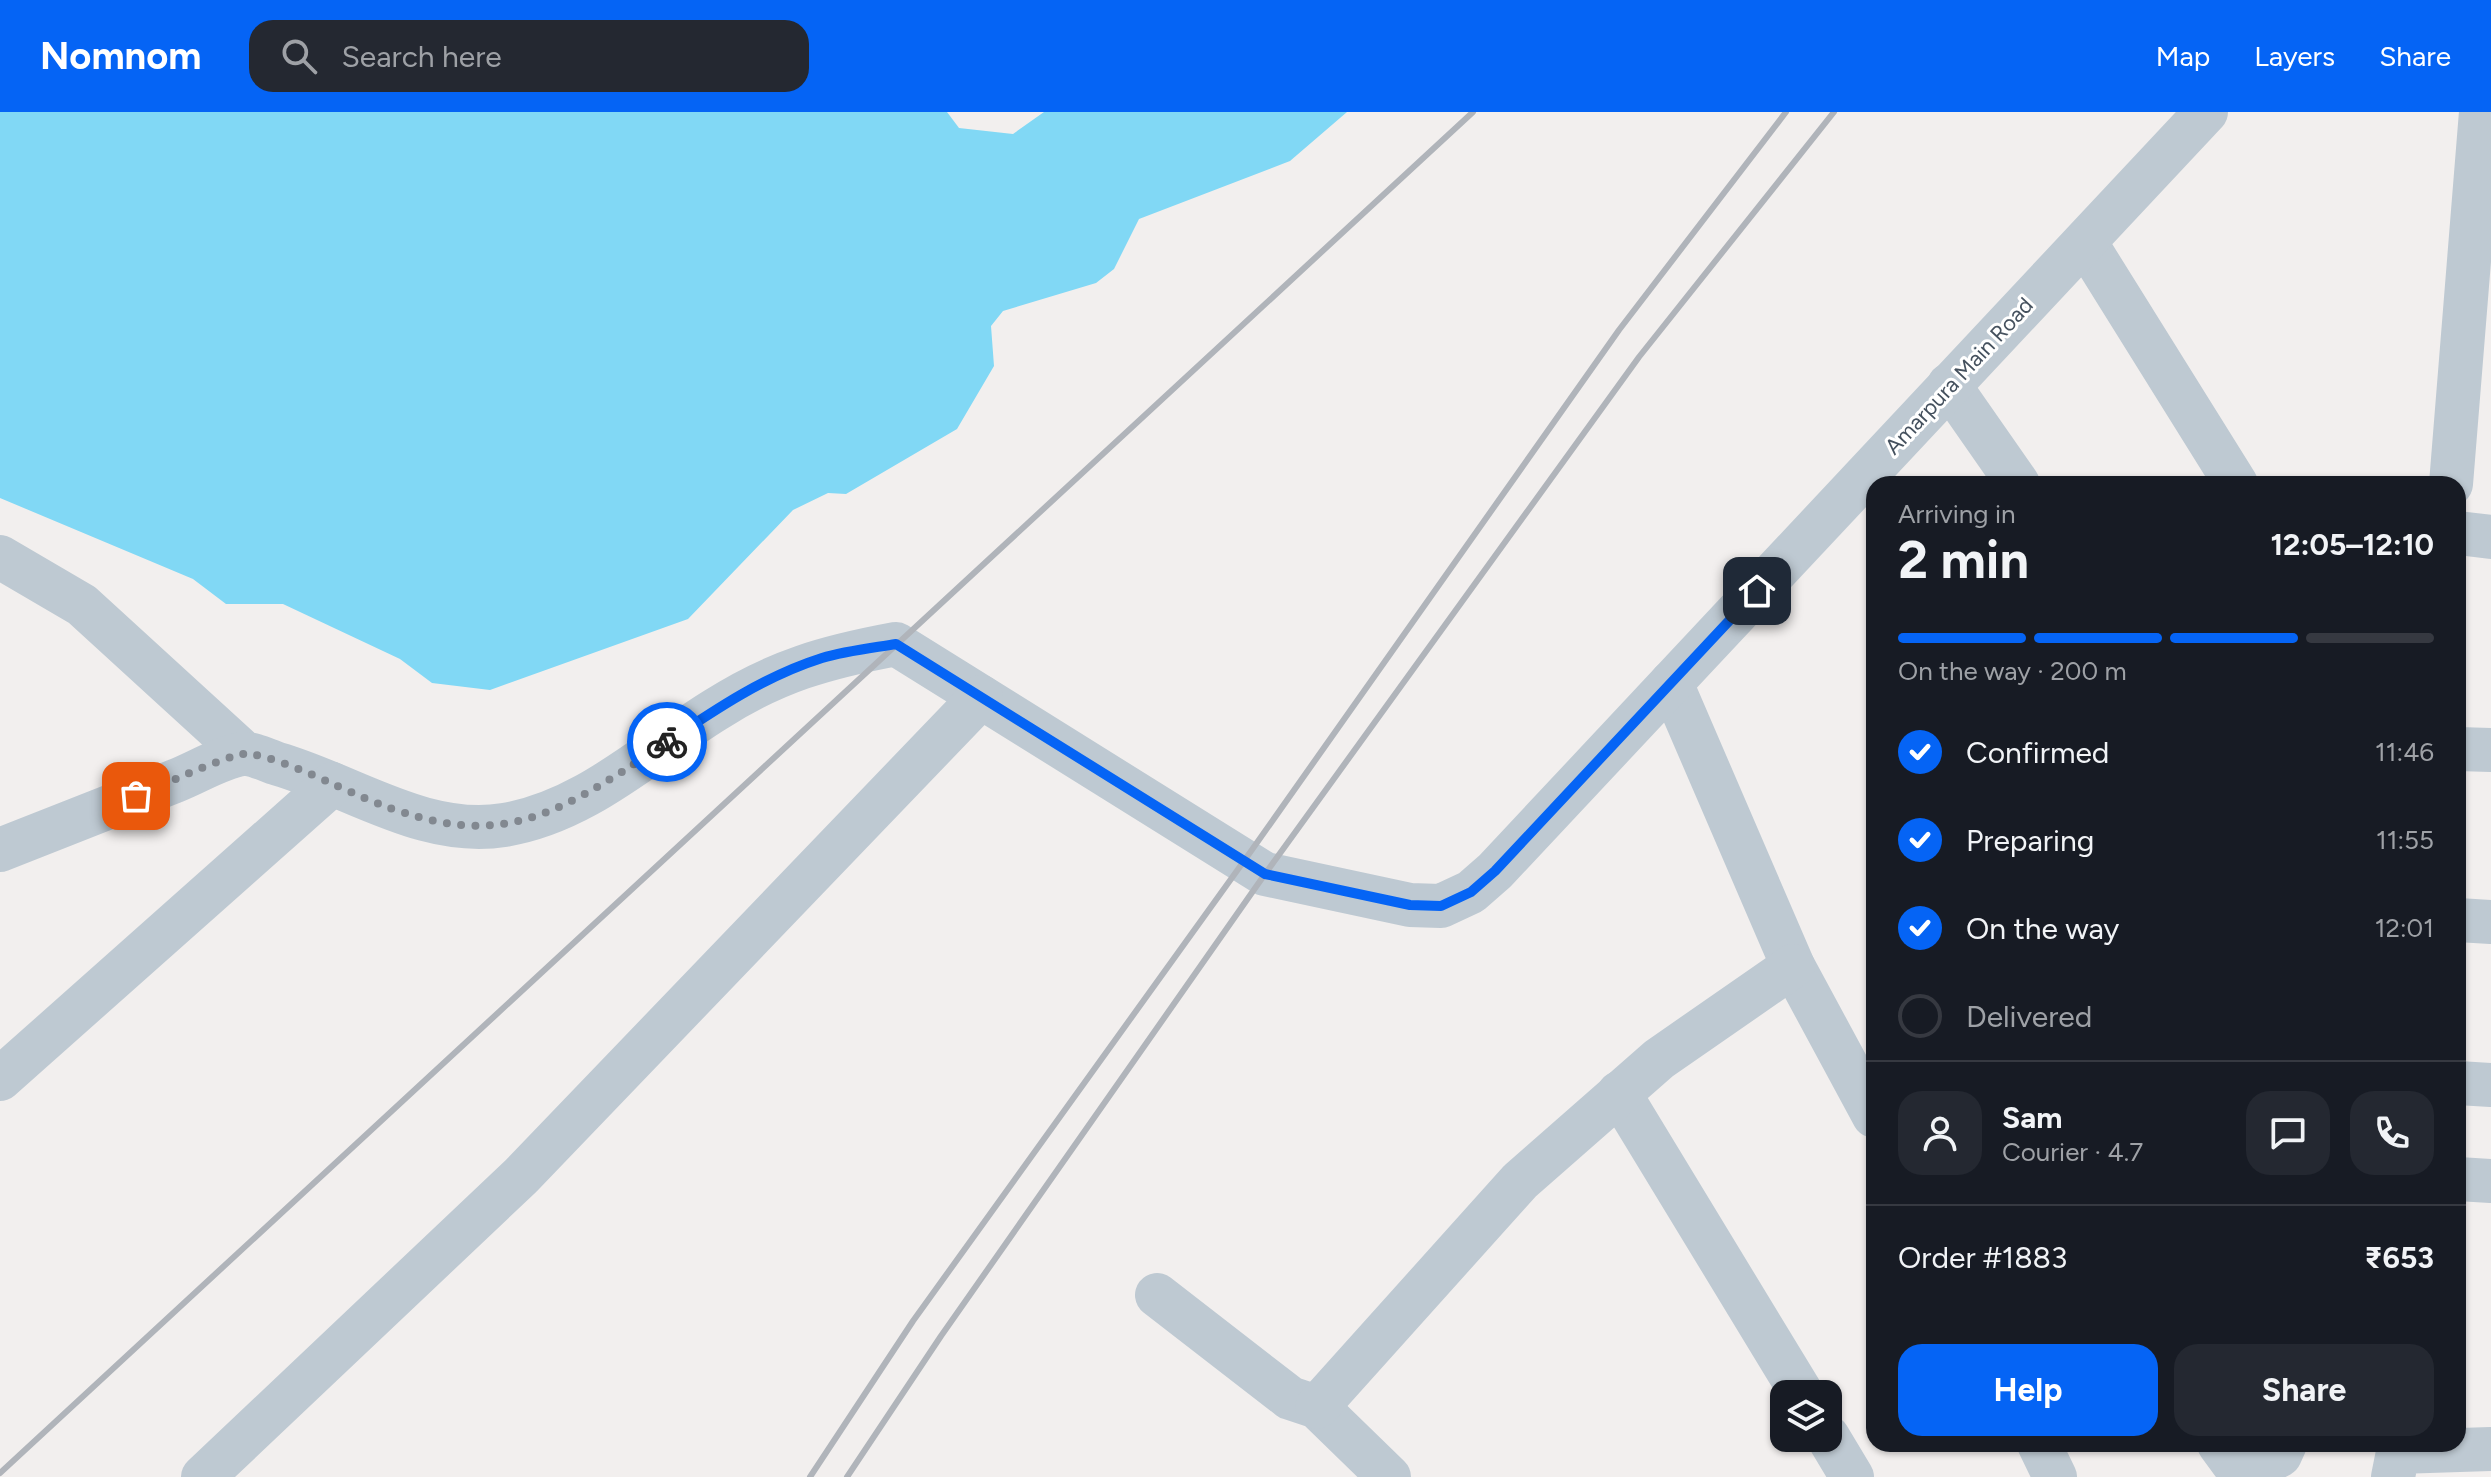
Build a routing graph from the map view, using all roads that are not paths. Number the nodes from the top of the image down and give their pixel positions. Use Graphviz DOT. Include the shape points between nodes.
graph roads {
  1 [pos="2206,112"];
  2 [pos="2481,112"];
  3 [pos="2085,242"];
  4 [pos="1949,385"];
  5 [pos="2012,476"];
  6 [pos="2231,476"];
  7 [pos="2452,476"];
  8 [pos="2466,534"];
  9 [pos="2491,537"];
  10 [pos="4,560"];
  11 [pos="1671,683"];
  12 [pos="981,697"];
  13 [pos="2466,749"];
  14 [pos="2491,750"];
  15 [pos="245,754"];
  16 [pos="332,784"];
  17 [pos="0,850"];
  18 [pos="2466,920"];
  19 [pos="2491,922"];
  20 [pos="1793,966"];
  21 [pos="0,1079"];
  22 [pos="2466,1083"];
  23 [pos="2491,1085"];
  24 [pos="1619,1093"];
  25 [pos="1866,1101"];
  26 [pos="2466,1179"];
  27 [pos="2491,1181"];
  28 [pos="1157,1295"];
  29 [pos="1793,1380"];
  30 [pos="1317,1407"];
  31 [pos="2491,1449"];
  32 [pos="2466,1450"];
  33 [pos="1837,1452"];
  34 [pos="2043,1452"];
  35 [pos="2281,1452"];
  36 [pos="2398,1452"];
  37 [pos="2233,1465"];
  38 [pos="203,1477"];
  39 [pos="1389,1477"];
  40 [pos="1852,1477"];
  41 [pos="2055,1477"];
  42 [pos="2393,1477"];
  1 -- 3 [label="street, Amarpura Main Road"];
  2 -- 7 [label="street"];
  3 -- 4 [label="street, Amarpura Main Road"];
  3 -- 6 [label="street"];
  4 -- 5 [label="street"];
  4 -- 11 [label="street, Amarpura Main Road"];
  8 -- 9 [label="street"];
  10 -- 15 [label="street" via="82,605"];
  11 -- 12 [label="street, Amarpura Main Road" via="1495,871 1471,892 1441,906 1410,905 1265,874"];
  11 -- 20 [label="street"];
  12 -- 16 [label="street, Amarpura Main Road" via="896,644 823,658 737,697 587,796 505,825 477,828 420,818"];
  12 -- 38 [label="street" via="521,1176"];
  13 -- 14 [label="street"];
  15 -- 16 [label="street, Amarpura Main Road"];
  15 -- 17 [label="street"];
  16 -- 21 [label="street"];
  18 -- 19 [label="street"];
  20 -- 24 [label="street"];
  20 -- 25 [label="street"];
  22 -- 23 [label="street"];
  24 -- 29 [label="street"];
  24 -- 30 [label="street" via="1520,1181"];
  26 -- 27 [label="street"];
  28 -- 30 [label="street" via="1290,1398"];
  30 -- 39 [label="street"];
  31 -- 32 [label="street"];
  33 -- 40 [label="street"];
  34 -- 41 [label="street"];
  35 -- 37 [label="street"];
  36 -- 42 [label="street"];
}
